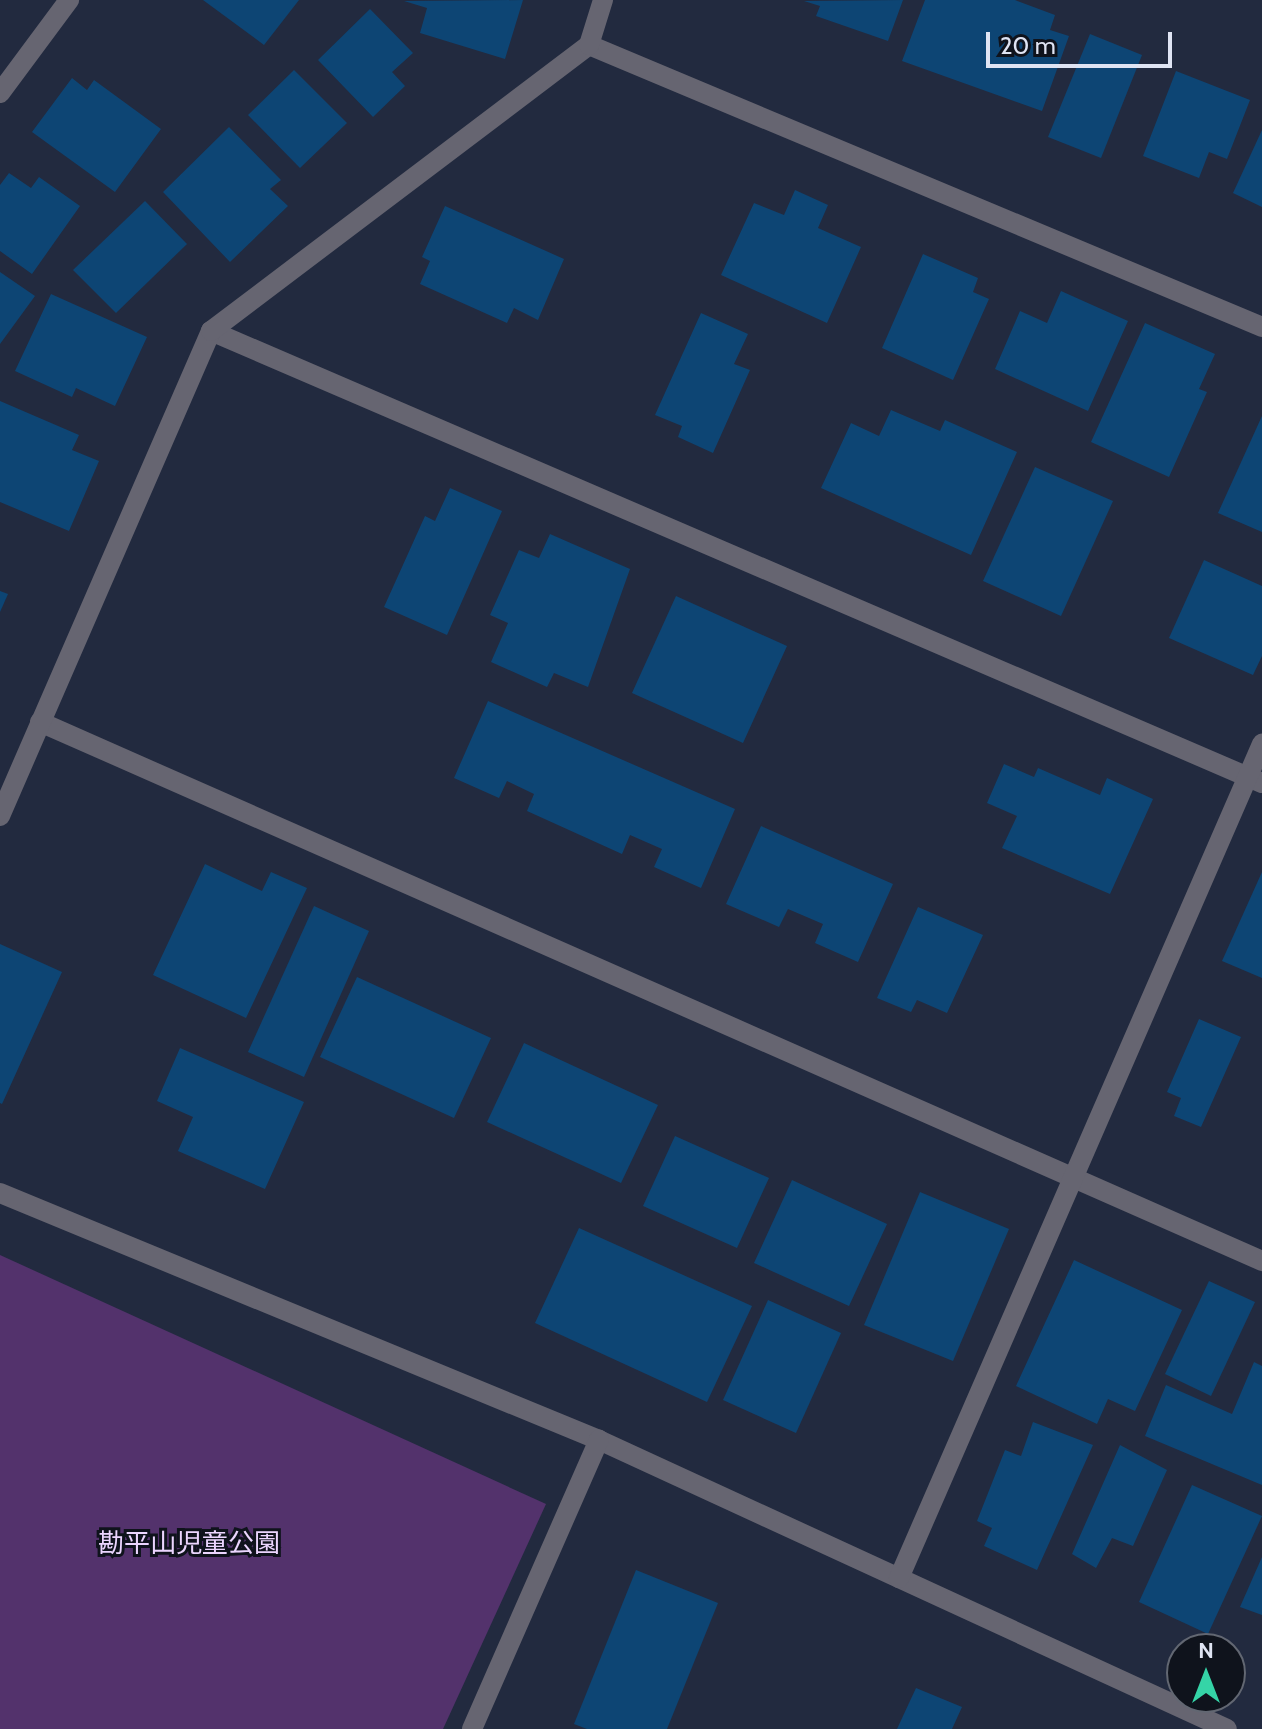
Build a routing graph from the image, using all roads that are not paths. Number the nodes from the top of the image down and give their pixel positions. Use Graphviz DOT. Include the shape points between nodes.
graph roads {
  1 [pos="69,0"];
  2 [pos="603,0"];
  3 [pos="589,45"];
  4 [pos="0,93"];
  5 [pos="1262,327"];
  6 [pos="211,331"];
  7 [pos="40,722"];
  8 [pos="1262,744"];
  9 [pos="1255,780"];
  10 [pos="0,816"];
  11 [pos="1068,1177"];
  12 [pos="0,1193"];
  13 [pos="1262,1261"];
  14 [pos="599,1440"];
  15 [pos="899,1578"];
  16 [pos="472,1729"];
  17 [pos="1227,1729"];
  1 -- 4 [label="street"];
  2 -- 3 [label="street"];
  3 -- 5 [label="street"];
  3 -- 6 [label="street"];
  6 -- 7 [label="street"];
  6 -- 9 [label="street"];
  7 -- 10 [label="street"];
  7 -- 11 [label="street"];
  8 -- 9 [label="street"];
  9 -- 11 [label="street"];
  11 -- 13 [label="street"];
  11 -- 15 [label="street"];
  12 -- 14 [label="street"];
  14 -- 15 [label="street"];
  14 -- 16 [label="street"];
  15 -- 17 [label="street"];
}
